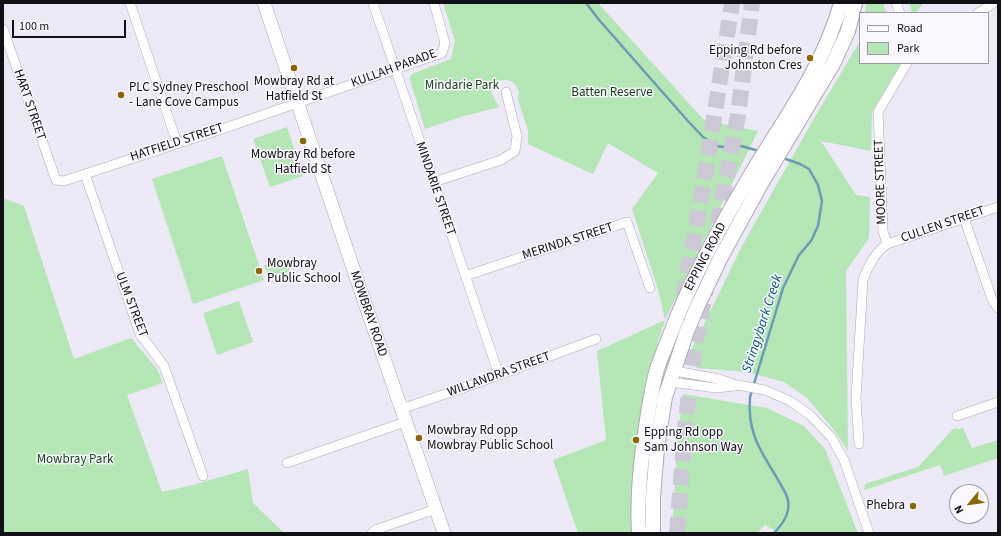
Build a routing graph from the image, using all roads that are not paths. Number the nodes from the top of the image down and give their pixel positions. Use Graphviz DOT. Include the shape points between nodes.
graph roads {
  1 [pos="130,3"];
  2 [pos="264,3"];
  3 [pos="373,3"];
  4 [pos="434,3"];
  5 [pos="841,3"];
  6 [pos="855,3"];
  7 [pos="994,3"];
  8 [pos="980,12"];
  9 [pos="3,29"];
  10 [pos="906,64"];
  11 [pos="395,70"];
  12 [pos="506,92"];
  13 [pos="298,103"];
  14 [pos="177,143"];
  15 [pos="85,174"];
  16 [pos="56,180"];
  17 [pos="755,181"];
  18 [pos="434,182"];
  19 [pos="998,207"];
  20 [pos="964,218"];
  21 [pos="887,244"];
  22 [pos="465,276"];
  23 [pos="650,288"];
  24 [pos="998,308"];
  25 [pos="596,339"];
  26 [pos="656,373"];
  27 [pos="499,375"];
  28 [pos="672,376"];
  29 [pos="998,402"];
  30 [pos="401,409"];
  31 [pos="957,416"];
  32 [pos="405,422"];
  33 [pos="859,444"];
  34 [pos="287,463"];
  35 [pos="203,476"];
  36 [pos="436,510"];
  37 [pos="372,533"];
  38 [pos="444,533"];
  39 [pos="639,533"];
  40 [pos="653,533"];
  41 [pos="869,533"];
  1 -- 14 [label="street"];
  2 -- 13 [label="main road, MOWBRAY ROAD"];
  3 -- 11 [label="street, MINDARIE STREET"];
  4 -- 11 [label="street, KULLAH PARADE" via="445,43 442,53"];
  5 -- 17 [label="main road, EPPING ROAD" via="823,53 786,117"];
  6 -- 17 [label="main road, EPPING ROAD" via="848,30 833,64 804,114"];
  7 -- 8 [label="street"];
  9 -- 16 [label="street, HART STREET"];
  10 -- 21 [label="street, MOORE STREET" via="878,112 883,231"];
  11 -- 13 [label="street, KULLAH PARADE"];
  11 -- 18 [label="street, MINDARIE STREET"];
  12 -- 18 [label="street" via="516,136 515,151 501,160"];
  13 -- 14 [label="street, HATFIELD STREET"];
  13 -- 30 [label="main road, MOWBRAY ROAD"];
  14 -- 15 [label="street, HATFIELD STREET"];
  15 -- 16 [label="street, HATFIELD STREET"];
  15 -- 35 [label="street, ULM STREET" via="140,334 164,366"];
  17 -- 26 [label="main road, EPPING ROAD" via="693,278"];
  17 -- 28 [label="main road, EPPING ROAD" via="698,304"];
  18 -- 22 [label="street, MINDARIE STREET"];
  19 -- 20 [label="street, CULLEN STREET"];
  20 -- 21 [label="street, CULLEN STREET"];
  20 -- 24 [label="street" via="992,299"];
  21 -- 33 [label="street" via="882,247 866,270 863,280 856,398"];
  22 -- 23 [label="street, MERINDA STREET" via="627,222"];
  22 -- 27 [label="street, MINDARIE STREET"];
  25 -- 27 [label="street, WILLANDRA STREET"];
  26 -- 28 [label="main road"];
  26 -- 39 [label="main road, EPPING ROAD" via="639,479"];
  27 -- 30 [label="street, WILLANDRA STREET"];
  28 -- 40 [label="main road, EPPING ROAD" via="665,397 658,448 653,497"];
  28 -- 41 [label="street" via="716,388 737,385 765,390 800,407 821,426 841,454"];
  29 -- 31 [label="street"];
  30 -- 32 [label="main road, MOWBRAY ROAD"];
  32 -- 34 [label="street"];
  32 -- 36 [label="main road, MOWBRAY ROAD"];
  36 -- 37 [label="street"];
  36 -- 38 [label="main road, MOWBRAY ROAD"];
}
